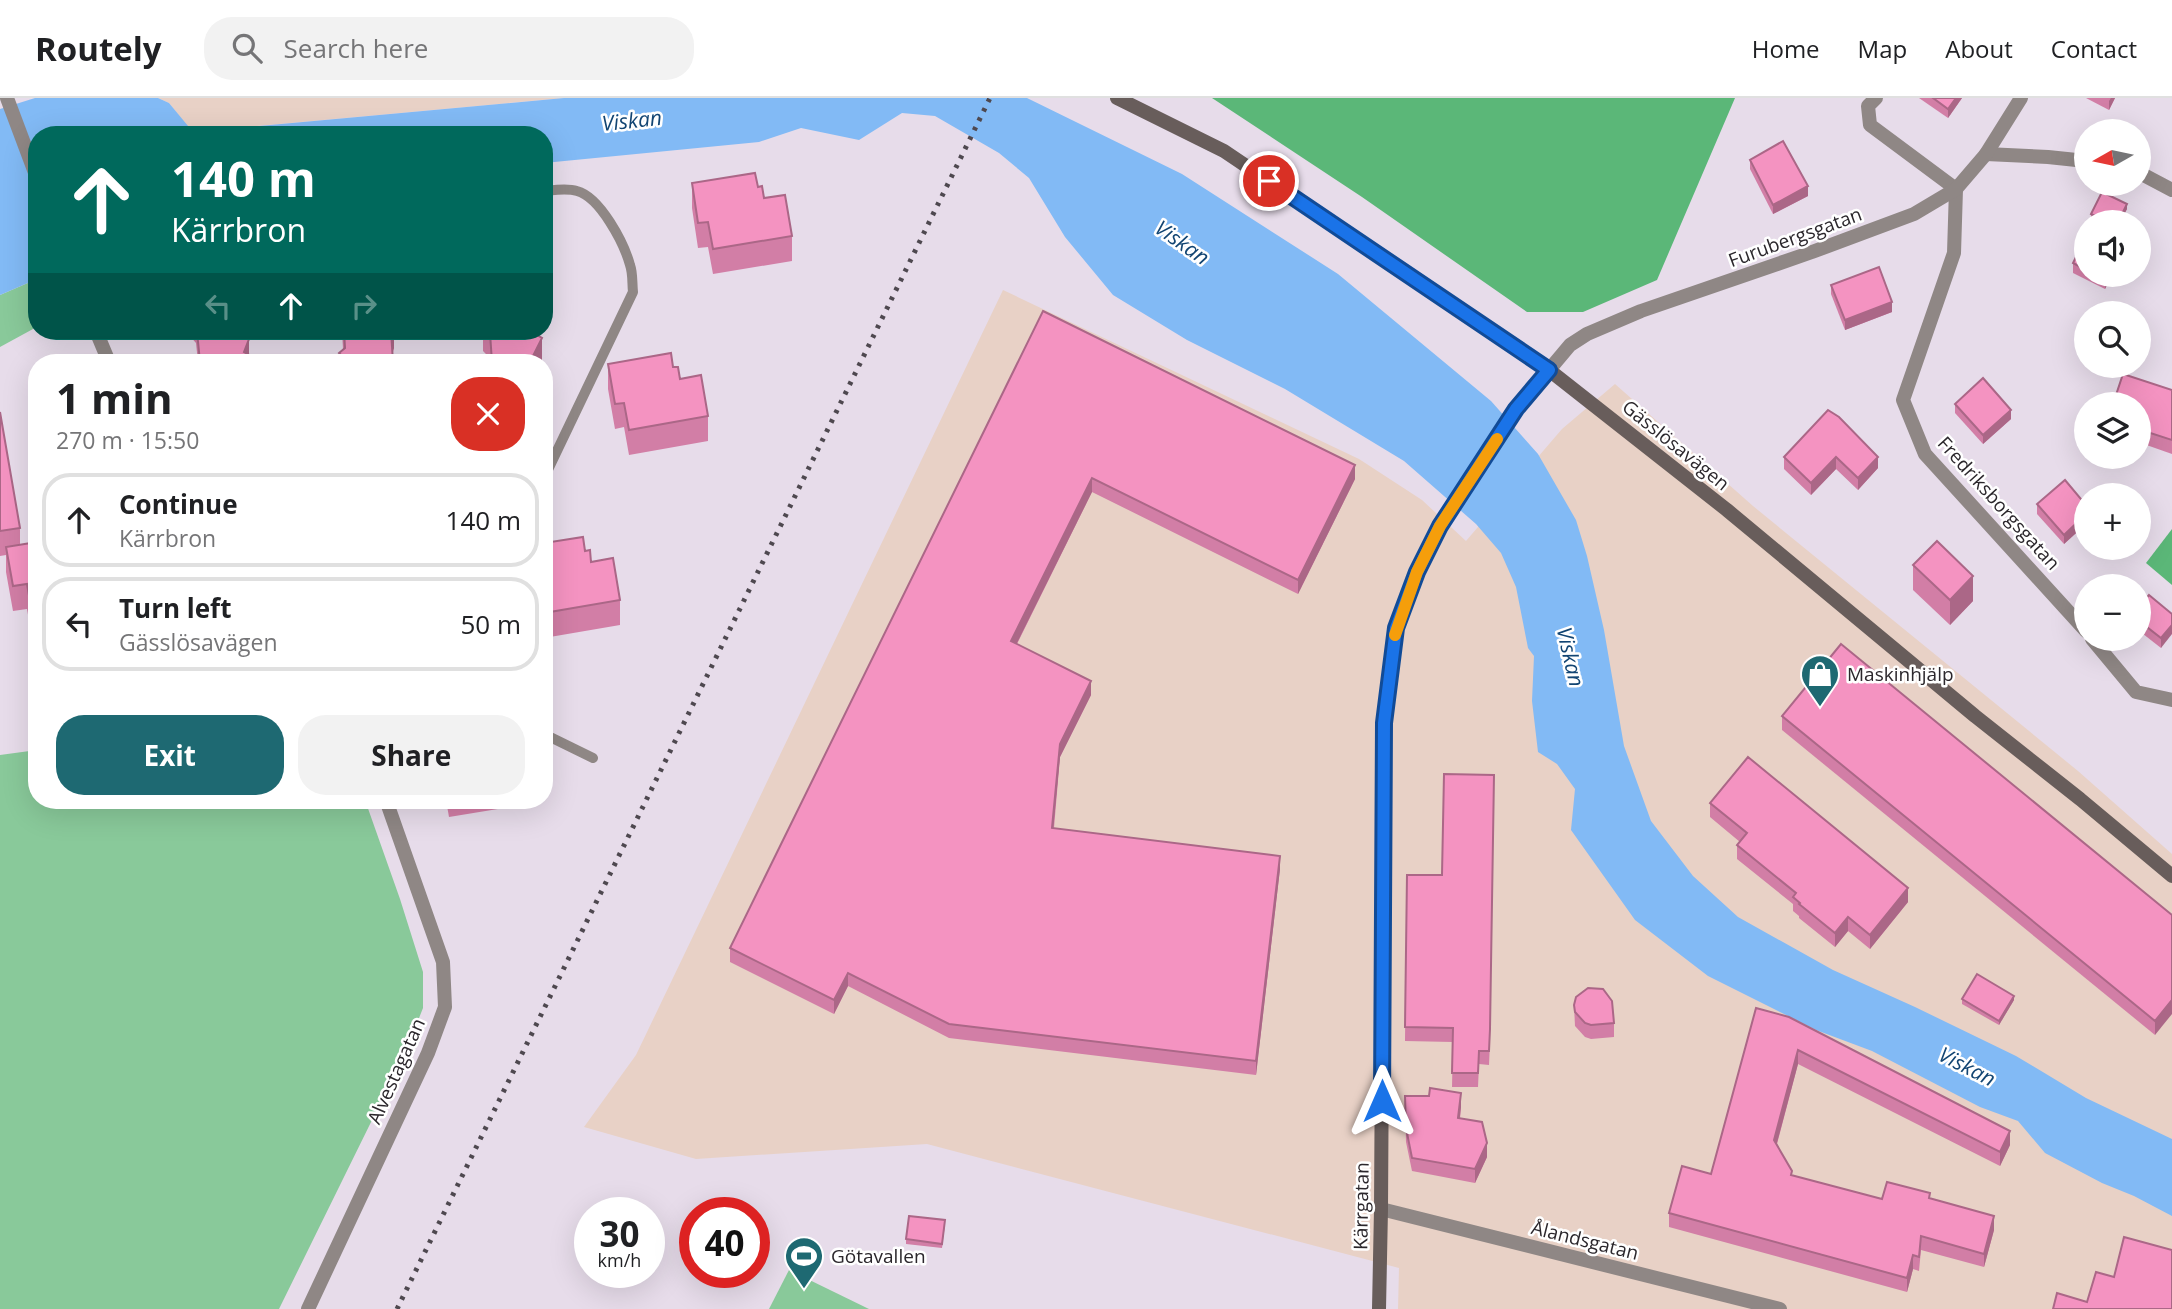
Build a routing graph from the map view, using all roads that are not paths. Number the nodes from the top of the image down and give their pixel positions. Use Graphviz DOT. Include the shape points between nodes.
graph roads {
  1 [pos="7,98"];
  2 [pos="1117,98"];
  3 [pos="1876,98"];
  4 [pos="2021,98"];
  5 [pos="28,154"];
  6 [pos="1986,155"];
  7 [pos="2074,159"];
  8 [pos="2151,179"];
  9 [pos="1956,189"];
  10 [pos="553,190"];
  11 [pos="2172,190"];
  12 [pos="1549,370"];
  13 [pos="553,459"];
  14 [pos="2074,618"];
  15 [pos="2102,651"];
  16 [pos="2172,700"];
  17 [pos="553,738"];
  18 [pos="593,758"];
  19 [pos="389,809"];
  20 [pos="2172,876"];
  21 [pos="1381,1209"];
  22 [pos="308,1309"];
  23 [pos="1378,1309"];
  24 [pos="1780,1309"];
  1 -- 5 [label="street"];
  2 -- 12 [label="street, Gässlösavägen" via="1224,151"];
  3 -- 9 [label="street" via="1868,106 1870,125"];
  4 -- 6 [label="street, Furubergsgatan"];
  6 -- 7 [label="street"];
  6 -- 9 [label="street, Furubergsgatan"];
  8 -- 11 [label="street"];
  9 -- 12 [label="street, Furubergsgatan" via="1914,214 1587,334 1570,345"];
  9 -- 14 [label="street, Fredriksborgsgatan" via="1954,253 1902,400 1925,454"];
  10 -- 13 [label="lane" via="578,191 592,199 621,240 633,292"];
  12 -- 20 [label="street, Gässlösavägen" via="1727,510"];
  12 -- 21 [label="street, Kärrgatan" via="1516,409 1440,526 1396,628 1384,723"];
  15 -- 16 [label="street" via="2136,692"];
  17 -- 18 [label="lane"];
  19 -- 22 [label="street, Alvestagatan" via="443,962 445,1007 428,1053"];
  21 -- 23 [label="street, Kärrgatan"];
  21 -- 24 [label="street, Ålandsgatan"];
}
